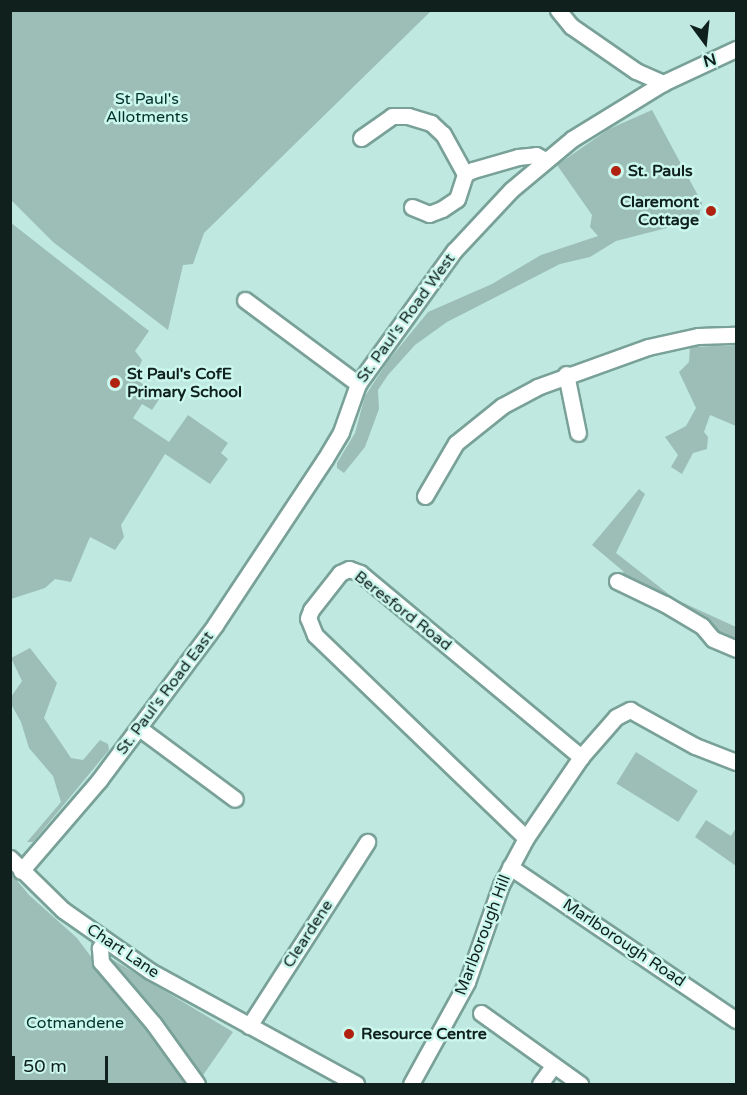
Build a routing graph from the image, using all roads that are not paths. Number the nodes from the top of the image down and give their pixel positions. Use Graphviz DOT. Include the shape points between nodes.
graph roads {
  1 [pos="558,10"];
  2 [pos="736,49"];
  3 [pos="663,83"];
  4 [pos="361,138"];
  5 [pos="545,160"];
  6 [pos="465,174"];
  7 [pos="412,207"];
  8 [pos="245,300"];
  9 [pos="736,335"];
  10 [pos="566,374"];
  11 [pos="358,384"];
  12 [pos="578,433"];
  13 [pos="425,496"];
  14 [pos="296,504"];
  15 [pos="617,581"];
  16 [pos="736,649"];
  17 [pos="140,729"];
  18 [pos="581,757"];
  19 [pos="736,762"];
  20 [pos="235,799"];
  21 [pos="526,838"];
  22 [pos="367,842"];
  23 [pos="10,858"];
  24 [pos="510,867"];
  25 [pos="21,871"];
  26 [pos="105,941"];
  27 [pos="481,1013"];
  28 [pos="736,1020"];
  29 [pos="249,1026"];
  30 [pos="553,1066"];
  31 [pos="197,1084"];
  32 [pos="356,1084"];
  33 [pos="411,1084"];
  34 [pos="540,1084"];
  35 [pos="580,1084"];
  1 -- 3 [label="street" via="571,26"];
  2 -- 3 [label="street, St. Paul's Road West"];
  3 -- 5 [label="street, St. Paul's Road West"];
  4 -- 6 [label="street" via="392,116 431,123 443,134"];
  5 -- 6 [label="street" via="536,155 518,157"];
  5 -- 11 [label="street, St. Paul's Road West" via="454,251"];
  6 -- 7 [label="street" via="457,199 442,209 429,214"];
  8 -- 11 [label="street"];
  9 -- 10 [label="street" via="679,339 620,354"];
  10 -- 12 [label="street"];
  10 -- 13 [label="street" via="502,406 476,425 456,443"];
  11 -- 14 [label="street, St. Paul's Road West" via="341,432"];
  14 -- 17 [label="street, St. Paul's Road East"];
  15 -- 16 [label="street" via="702,626 713,639"];
  17 -- 20 [label="street"];
  17 -- 25 [label="street, St. Paul's Road East"];
  18 -- 19 [label="street, Marlborough Hill" via="616,717 630,710 695,746"];
  18 -- 21 [label="street, Marlborough Hill"];
  18 -- 21 [label="street, Beresford Road" via="356,570 340,573 310,610 308,618 315,635"];
  21 -- 24 [label="street, Marlborough Hill"];
  22 -- 29 [label="street, Cleardene"];
  23 -- 25 [label="street, Chart Lane"];
  24 -- 28 [label="street, Marlborough Road"];
  24 -- 33 [label="street, Marlborough Hill" via="467,982"];
  25 -- 26 [label="street, Chart Lane"];
  26 -- 29 [label="street, Chart Lane" via="172,985"];
  26 -- 31 [label="street" via="100,948 101,962 153,1023"];
  27 -- 30 [label="street"];
  29 -- 32 [label="street, Chart Lane"];
  30 -- 34 [label="street"];
  30 -- 35 [label="street"];
}
